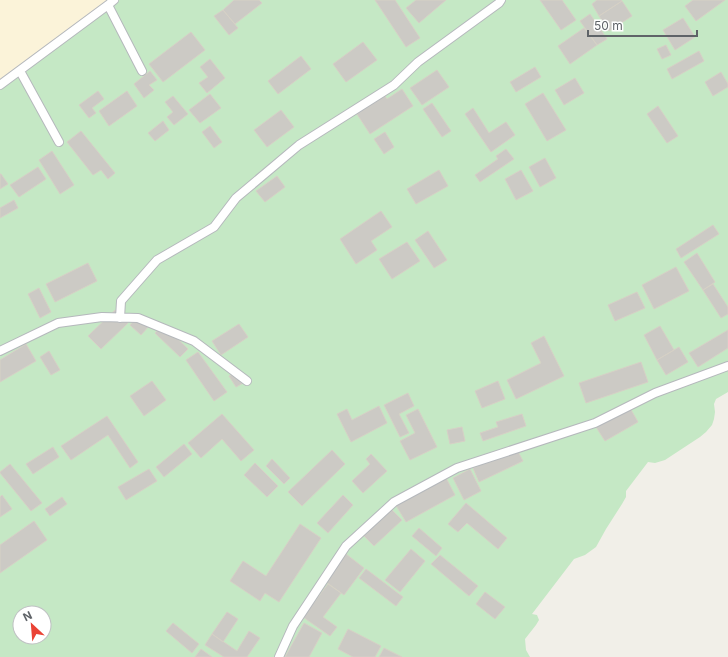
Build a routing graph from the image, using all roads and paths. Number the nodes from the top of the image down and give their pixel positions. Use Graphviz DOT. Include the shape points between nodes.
graph roads {
  1 [pos="501,0"];
  2 [pos="111,3"];
  3 [pos="20,71"];
  4 [pos="142,71"];
  5 [pos="0,85"];
  6 [pos="59,142"];
  7 [pos="120,318"];
  8 [pos="0,351"];
  9 [pos="728,366"];
  10 [pos="247,380"];
  11 [pos="279,657"];
  1 -- 7 [label="lane" via="418,62 394,85 299,145 236,198 214,227 157,260 121,301"];
  2 -- 3 [label="lane"];
  2 -- 4 [label="lane"];
  3 -- 5 [label="lane"];
  3 -- 6 [label="lane"];
  7 -- 8 [label="lane" via="102,317 58,323"];
  7 -- 10 [label="lane" via="138,318 194,342"];
  9 -- 11 [label="lane" via="655,393 595,422 457,468 394,502 346,546 293,626"];
}
